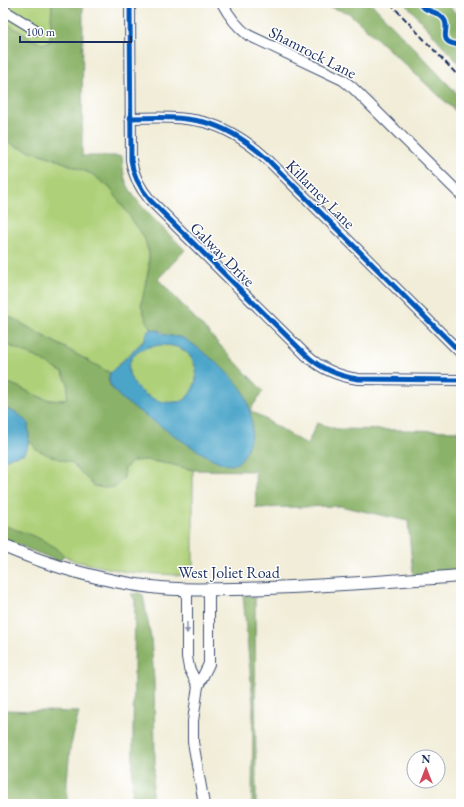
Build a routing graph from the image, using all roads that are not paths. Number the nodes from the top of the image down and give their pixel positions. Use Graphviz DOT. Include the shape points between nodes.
graph roads {
  1 [pos="130,3"];
  2 [pos="222,3"];
  3 [pos="3,10"];
  4 [pos="36,30"];
  5 [pos="130,118"];
  6 [pos="461,195"];
  7 [pos="461,353"];
  8 [pos="461,380"];
  9 [pos="3,546"];
  10 [pos="461,576"];
  11 [pos="187,589"];
  12 [pos="209,589"];
  13 [pos="198,686"];
  14 [pos="204,804"];
  1 -- 5 [label="street, Galway Drive"];
  2 -- 6 [label="street, Shamrock Lane" via="231,19 248,35 354,88"];
  3 -- 4 [label="street"];
  5 -- 7 [label="street, Killarney Lane" via="192,119 217,126 243,139 267,159"];
  5 -- 8 [label="street, Galway Drive" via="132,166 141,189 311,360 329,372 358,379"];
  9 -- 11 [label="main road, West Joliet Road" via="38,561 115,581 153,588"];
  10 -- 12 [label="main road, West Joliet Road" via="271,588"];
  11 -- 12 [label="main road, West Joliet Road"];
  11 -- 13 [label="street, one-way" via="187,658"];
  12 -- 13 [label="street" via="209,664"];
  13 -- 14 [label="street" via="193,742"];
}
